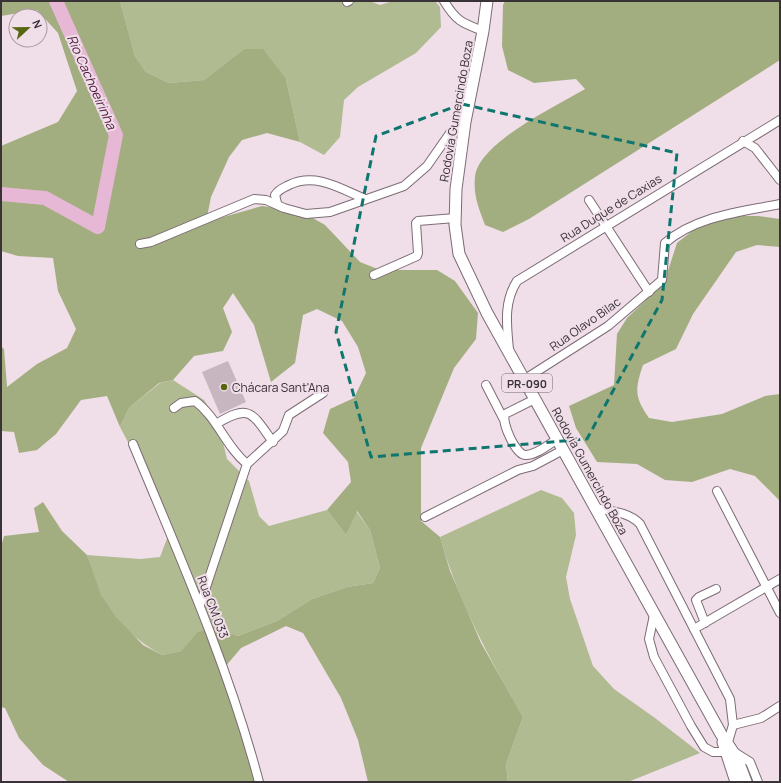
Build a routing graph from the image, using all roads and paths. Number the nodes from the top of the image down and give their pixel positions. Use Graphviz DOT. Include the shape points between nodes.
graph roads {
  1 [pos="444,1"];
  2 [pos="487,1"];
  3 [pos="483,31"];
  4 [pos="780,120"];
  5 [pos="465,122"];
  6 [pos="743,141"];
  7 [pos="780,180"];
  8 [pos="365,199"];
  9 [pos="588,200"];
  10 [pos="277,203"];
  11 [pos="780,204"];
  12 [pos="455,218"];
  13 [pos="606,225"];
  14 [pos="140,244"];
  15 [pos="374,275"];
  16 [pos="649,292"];
  17 [pos="509,351"];
  18 [pos="525,379"];
  19 [pos="486,385"];
  20 [pos="323,393"];
  21 [pos="535,399"];
  22 [pos="174,408"];
  23 [pos="503,418"];
  24 [pos="216,424"];
  25 [pos="556,440"];
  26 [pos="273,442"];
  27 [pos="133,444"];
  28 [pos="563,450"];
  29 [pos="247,464"];
  30 [pos="717,491"];
  31 [pos="594,508"];
  32 [pos="425,517"];
  33 [pos="780,579"];
  34 [pos="716,588"];
  35 [pos="766,588"];
  36 [pos="200,605"];
  37 [pos="780,613"];
  38 [pos="654,615"];
  39 [pos="705,623"];
  40 [pos="694,629"];
  41 [pos="780,706"];
  42 [pos="733,725"];
  43 [pos="727,745"];
  44 [pos="259,782"];
  45 [pos="736,782"];
  46 [pos="746,782"];
  47 [pos="758,782"];
  1 -- 3 [label="street" via="452,15 460,22"];
  2 -- 3 [label="main road, Rodovia Gumercindo Boza / PR-090"];
  3 -- 5 [label="main road, Rodovia Gumercindo Boza / PR-090"];
  4 -- 6 [label="street, Rua Duque de Caxias"];
  5 -- 8 [label="street" via="450,133 427,166 404,186"];
  5 -- 12 [label="main road, Rodovia Gumercindo Boza / PR-090" via="456,189"];
  6 -- 7 [label="street" via="755,148"];
  6 -- 13 [label="street, Rua Duque de Caxias"];
  8 -- 10 [label="street" via="330,212 306,214 284,208"];
  8 -- 10 [label="street" via="323,181 303,180 278,190 275,195"];
  9 -- 13 [label="street"];
  10 -- 14 [label="street" via="254,199 151,242"];
  11 -- 16 [label="street, Rua Olavo Bilac" via="693,224 678,232 665,243 662,280"];
  12 -- 15 [label="street" via="418,221 417,256"];
  12 -- 17 [label="main road, Rodovia Gumercindo Boza / PR-090" via="459,254 487,313"];
  13 -- 16 [label="street"];
  13 -- 17 [label="street, Rua Duque de Caxias" via="517,281 507,301"];
  16 -- 18 [label="street, Rua Olavo Bilac" via="608,326"];
  17 -- 18 [label="main road, Rodovia Gumercindo Boza / PR-090"];
  18 -- 21 [label="main road, Rodovia Gumercindo Boza / PR-090"];
  19 -- 23 [label="street"];
  20 -- 26 [label="street" via="290,415 283,431"];
  21 -- 23 [label="street" via="505,414"];
  21 -- 25 [label="main road, Rodovia Gumercindo Boza / PR-090"];
  22 -- 24 [label="street" via="181,403 195,401 204,407"];
  23 -- 25 [label="street" via="519,454 533,454"];
  24 -- 26 [label="street" via="236,412 243,412 255,418"];
  24 -- 29 [label="street"];
  25 -- 28 [label="main road, Rodovia Gumercindo Boza / PR-090"];
  26 -- 29 [label="street"];
  27 -- 36 [label="street, Rua CM 033"];
  28 -- 31 [label="main road, Rodovia Gumercindo Boza / PR-090"];
  28 -- 32 [label="street"];
  29 -- 36 [label="street"];
  30 -- 35 [label="street"];
  31 -- 38 [label="main road, Rodovia Gumercindo Boza / PR-090"];
  31 -- 40 [label="street" via="627,515 640,524"];
  33 -- 35 [label="street"];
  34 -- 39 [label="street" via="696,600"];
  35 -- 37 [label="street"];
  35 -- 39 [label="street"];
  36 -- 44 [label="street, Rua CM 033" via="245,730"];
  38 -- 43 [label="main road, Rodovia Gumercindo Boza / PR-090"];
  38 -- 43 [label="street" via="650,639 654,657 691,726 704,747 713,752"];
  39 -- 40 [label="street"];
  40 -- 42 [label="street" via="730,699"];
  41 -- 42 [label="street" via="761,718"];
  42 -- 43 [label="street"];
  43 -- 45 [label="main road, Rodovia Gumercindo Boza / PR-090"];
  43 -- 46 [label="main road, Rodovia Gumercindo Boza / PR-090"];
  43 -- 47 [label="street" via="750,762"];
}
